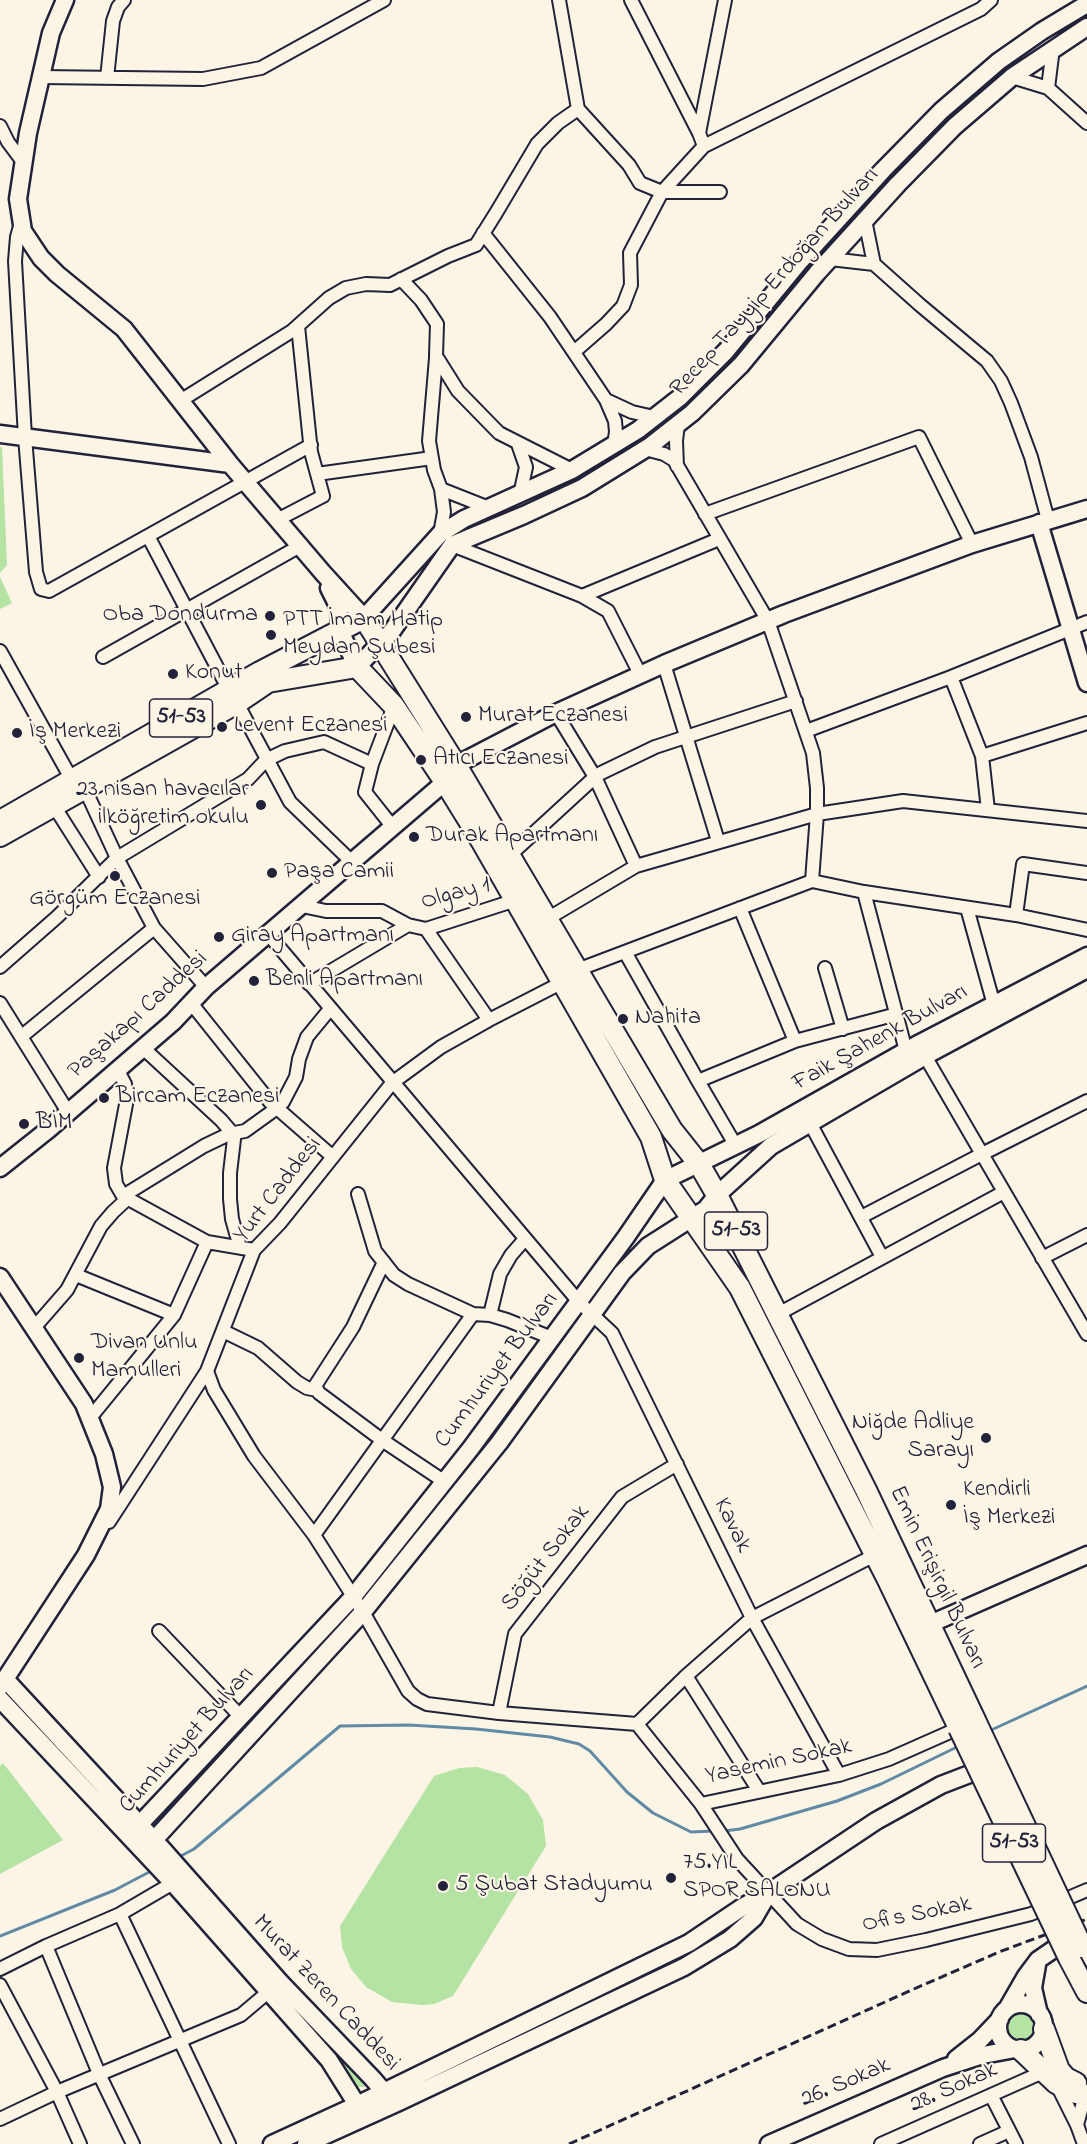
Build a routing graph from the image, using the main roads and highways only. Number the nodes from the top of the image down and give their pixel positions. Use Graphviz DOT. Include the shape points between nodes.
graph roads {
  1 [pos="65,0"];
  2 [pos="1087,4"];
  3 [pos="1087,27"];
  4 [pos="0,424"];
  5 [pos="25,432"];
  6 [pos="0,434"];
  7 [pos="227,461"];
  8 [pos="1087,509"];
  9 [pos="1044,522"];
  10 [pos="446,540"];
  11 [pos="323,573"];
  12 [pos="364,618"];
  13 [pos="340,631"];
  14 [pos="380,644"];
  15 [pos="357,667"];
  16 [pos="1087,683"];
  17 [pos="233,697"];
  18 [pos="456,765"];
  19 [pos="445,782"];
  20 [pos="79,784"];
  21 [pos="0,821"];
  22 [pos="0,836"];
  23 [pos="1087,956"];
  24 [pos="1087,969"];
  25 [pos="570,976"];
  26 [pos="699,1164"];
  27 [pos="0,1168"];
  28 [pos="665,1180"];
  29 [pos="717,1195"];
  30 [pos="691,1218"];
  31 [pos="3,1285"];
  32 [pos="1087,1555"];
  33 [pos="930,1624"];
  34 [pos="3,1683"];
  35 [pos="0,1700"];
  36 [pos="967,1724"];
  37 [pos="980,1770"];
  38 [pos="136,1832"];
  39 [pos="157,1851"];
  40 [pos="768,1893"];
  41 [pos="1082,1949"];
  42 [pos="1038,1960"];
  43 [pos="274,1987"];
  44 [pos="1087,1992"];
  45 [pos="1004,2014"];
  46 [pos="1042,2021"];
  47 [pos="1018,2050"];
  48 [pos="943,2068"];
  49 [pos="384,2092"];
  50 [pos="1086,2092"];
  51 [pos="357,2105"];
  52 [pos="377,2112"];
  53 [pos="272,2144"];
  54 [pos="306,2144"];
  55 [pos="769,2144"];
  1 -- 7 [label="main road" via="51,33 23,162 18,199 23,231 57,274 124,329"];
  2 -- 10 [label="main road, Recep Tayyip Erdoğan Bulvarı" via="999,61 941,111 883,170 726,351 679,398 614,445 572,470 489,508"];
  3 -- 10 [label="main road, Recep Tayyip Erdoğan Bulvarı" via="1011,76 955,126 830,259 741,365 692,413 645,449 582,488 525,515"];
  4 -- 5 [label="main road"];
  5 -- 6 [label="main road"];
  5 -- 7 [label="main road"];
  7 -- 11 [label="main road"];
  8 -- 9 [label="main road"];
  9 -- 16 [label="main road" via="1069,628"];
  9 -- 18 [label="main road" via="972,544 768,621 640,674"];
  10 -- 12 [label="main road, Recep Tayyip Erdoğan Bulvarı"];
  10 -- 14 [label="main road, Recep Tayyip Erdoğan Bulvarı" via="392,631"];
  11 -- 12 [label="main road"];
  11 -- 13 [label="main road" via="339,608"];
  12 -- 13 [label="main road, 51-53"];
  12 -- 14 [label="main road, Emin Erişirgil Bulvarı / 51-53"];
  13 -- 15 [label="main road"];
  13 -- 17 [label="main road, 51-53"];
  14 -- 15 [label="main road, Recep Tayyip Erdoğan Bulvarı"];
  14 -- 18 [label="main road, Emin Erişirgil Bulvarı / 51-53"];
  15 -- 17 [label="main road, 51-53" via="268,682"];
  15 -- 19 [label="main road, Emin Erişirgil Bulvarı / 51-53" via="393,706"];
  17 -- 20 [label="main road, 51-53"];
  18 -- 25 [label="main road, Emin Erişirgil Bulvarı / 51-53" via="547,919"];
  19 -- 25 [label="main road, Emin Erişirgil Bulvarı / 51-53" via="516,900"];
  19 -- 27 [label="main road, Paşakapı Caddesi" via="206,987 173,1022"];
  20 -- 21 [label="main road, 51-53"];
  20 -- 22 [label="main road, 51-53" via="54,806"];
  23 -- 26 [label="main road, Faik Şahenk Bulvarı"];
  24 -- 29 [label="main road, Faik Şahenk Bulvarı" via="810,1122 771,1146"];
  25 -- 26 [label="main road, Emin Erişirgil Bulvarı / 51-53" via="672,1130"];
  25 -- 28 [label="main road, Emin Erişirgil Bulvarı / 51-53" via="651,1137"];
  26 -- 28 [label="main road, Faik Şahenk Bulvarı"];
  26 -- 29 [label="main road, Emin Erişirgil Bulvarı / 51-53"];
  28 -- 30 [label="main road, Emin Erişirgil Bulvarı / 51-53"];
  28 -- 38 [label="main road, Cumhuriyet Bulvarı" via="445,1482 352,1598"];
  29 -- 30 [label="main road, Faik Şahenk Bulvarı" via="706,1209"];
  29 -- 33 [label="main road, Emin Erişirgil Bulvarı / 51-53"];
  30 -- 36 [label="main road, Emin Erişirgil Bulvarı / 51-53" via="740,1288 875,1555"];
  30 -- 39 [label="main road, Cumhuriyet Bulvarı" via="648,1246 622,1273 499,1443 363,1612"];
  31 -- 34 [label="main road, Murat Zeren Caddesi" via="74,1388 104,1454 112,1487 109,1509 86,1555"];
  32 -- 33 [label="main road"];
  33 -- 36 [label="main road, Emin Erişirgil Bulvarı / 51-53"];
  34 -- 38 [label="main road, Murat Zeren Caddesi"];
  35 -- 38 [label="main road, Murat Zeren Caddesi"];
  36 -- 37 [label="main road, 51-53, bridge"];
  36 -- 41 [label="main road, 51-53, bridge"];
  37 -- 40 [label="main road" via="941,1785 876,1821"];
  37 -- 41 [label="main road, 51-53, bridge"];
  38 -- 39 [label="main road, Murat Zeren Caddesi"];
  39 -- 43 [label="main road, Murat Zeren Caddesi" via="173,1876"];
  40 -- 49 [label="main road" via="651,1963"];
  40 -- 52 [label="main road" via="754,1918 730,1939 684,1967"];
  41 -- 42 [label="main road" via="1060,1946"];
  41 -- 44 [label="main road, 51-53"];
  42 -- 45 [label="main road, 26. Sokak"];
  42 -- 46 [label="main road" via="1033,1982"];
  43 -- 49 [label="main road, Murat Zeren Caddesi"];
  43 -- 51 [label="main road, Murat Zeren Caddesi"];
  45 -- 46 [label="main road" via="1024,2005 1035,2009"];
  45 -- 47 [label="main road" via="999,2032 1009,2047"];
  45 -- 48 [label="main road, 26. Sokak" via="980,2040"];
  46 -- 47 [label="main road" via="1042,2038 1035,2046"];
  46 -- 50 [label="main road" via="1062,2074"];
  47 -- 48 [label="main road, 26. Sokak" via="983,2055"];
  47 -- 50 [label="main road" via="1067,2090"];
  48 -- 55 [label="main road, 26. Sokak"];
  49 -- 51 [label="main road"];
  49 -- 52 [label="main road, Murat Zeren Caddesi" via="385,2101"];
  51 -- 52 [label="main road, Murat Zeren Caddesi" via="365,2114"];
  51 -- 53 [label="main road"];
  52 -- 54 [label="main road"];
}
